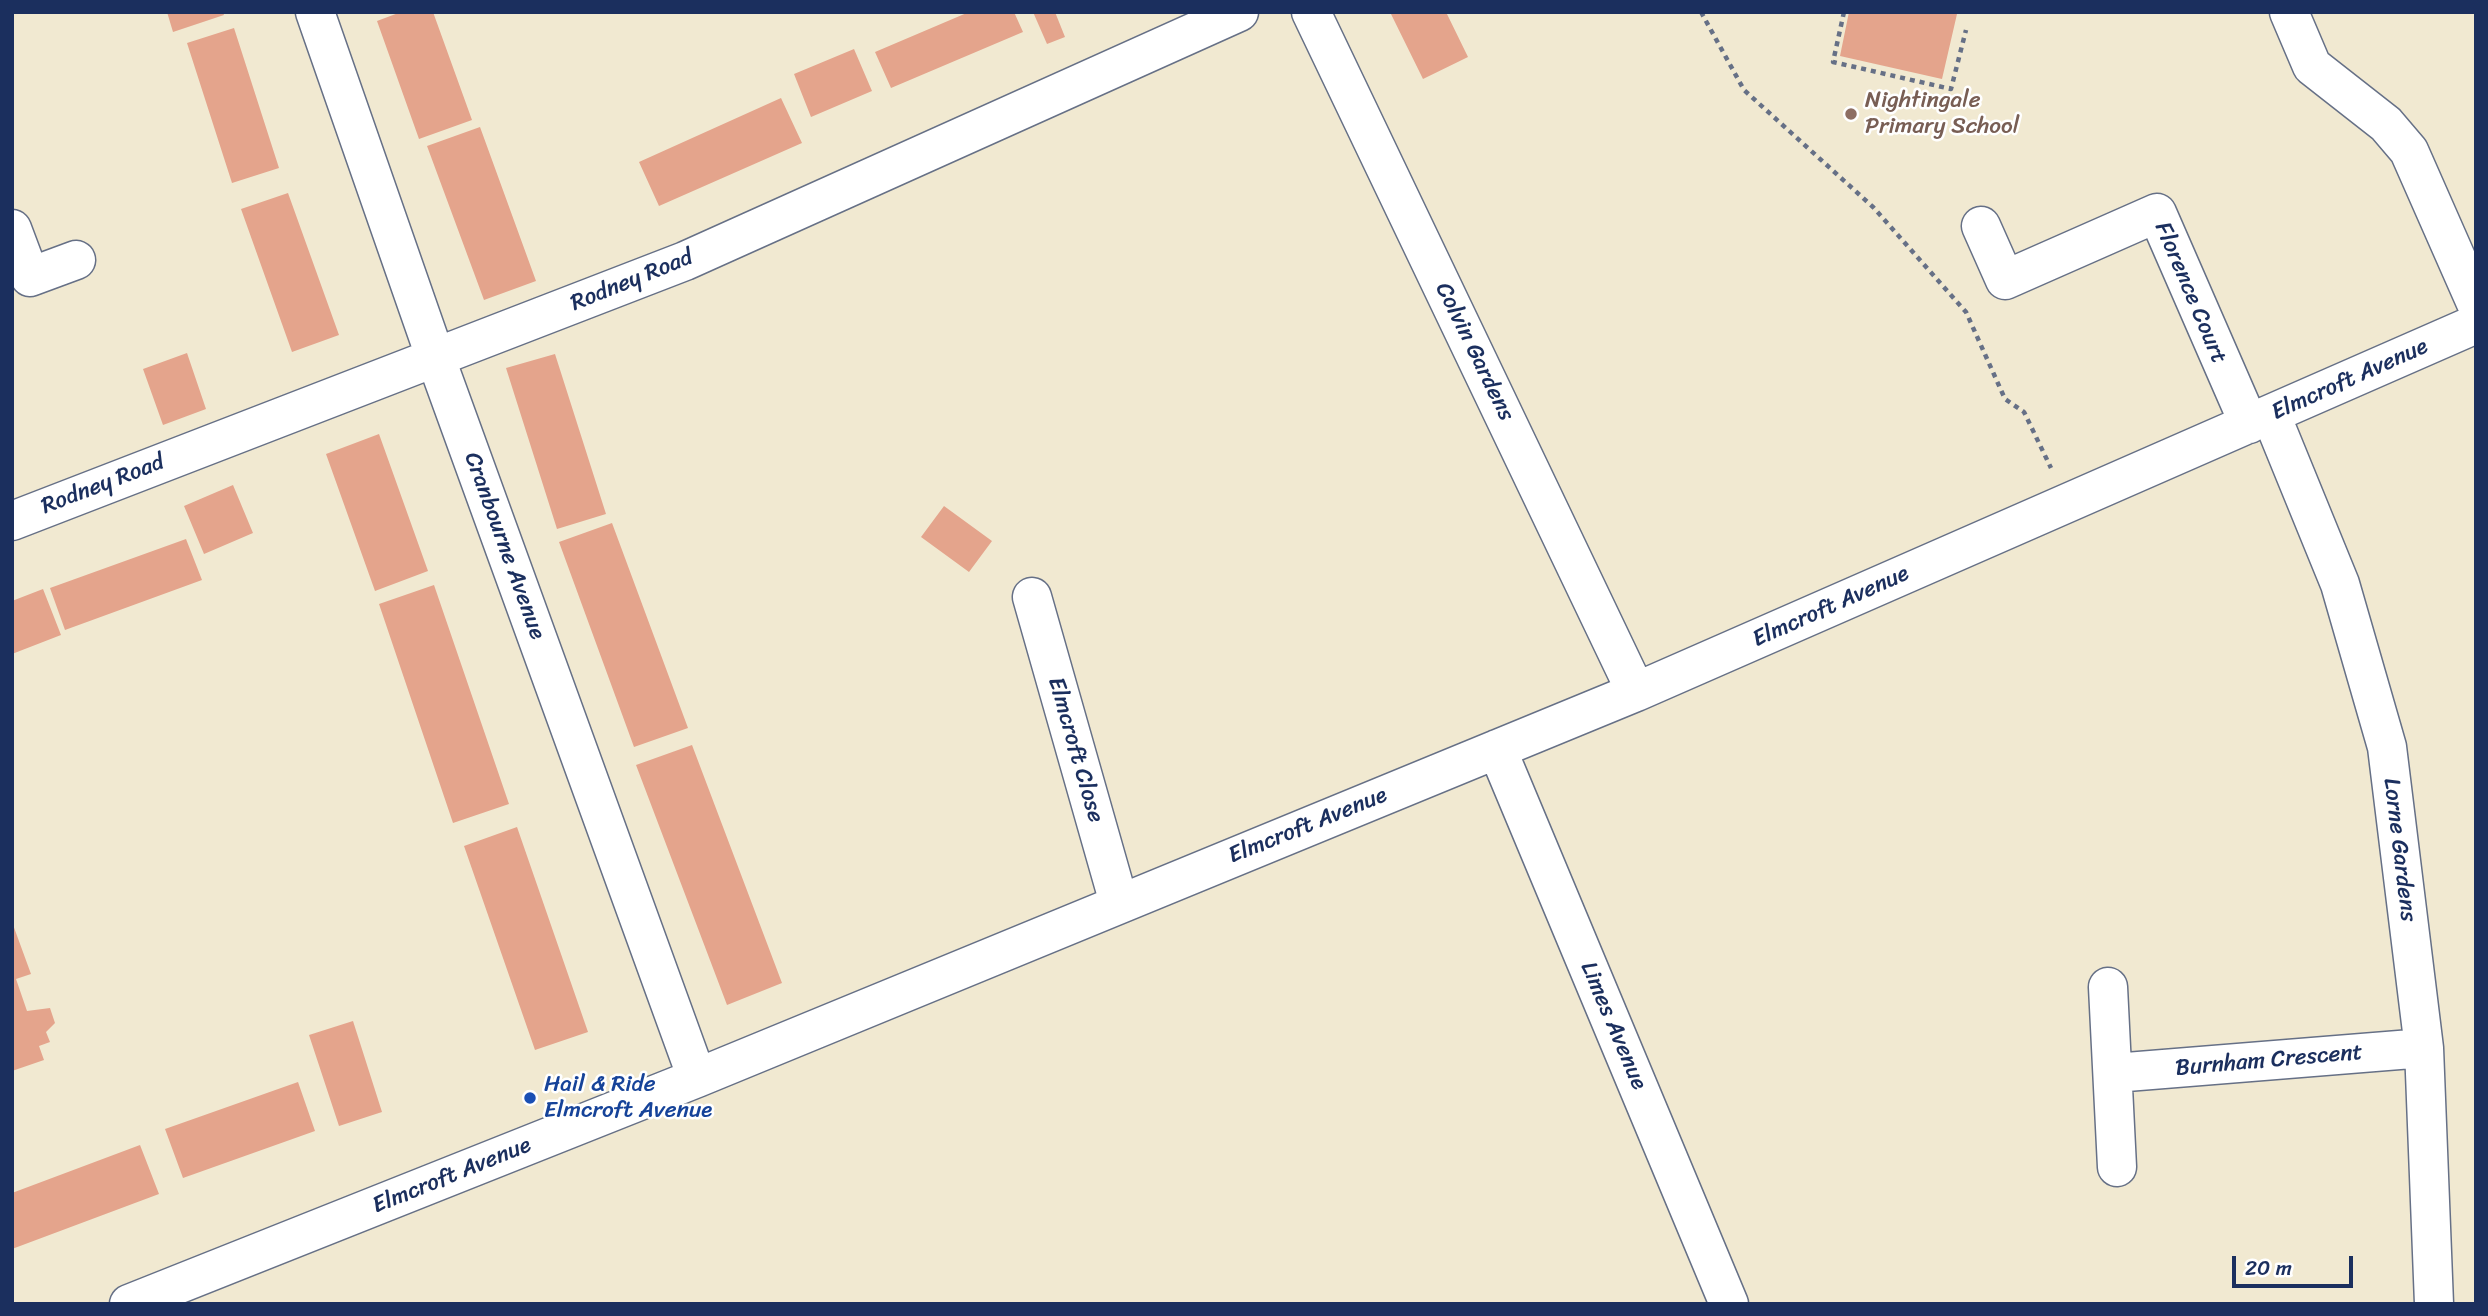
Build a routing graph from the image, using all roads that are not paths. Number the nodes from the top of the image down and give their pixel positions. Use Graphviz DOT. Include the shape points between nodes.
graph roads {
  1 [pos="315,12"];
  2 [pos="1239,12"];
  3 [pos="1311,12"];
  4 [pos="2289,12"];
  5 [pos="1981,226"];
  6 [pos="12,229"];
  7 [pos="76,260"];
  8 [pos="2476,303"];
  9 [pos="2476,324"];
  10 [pos="436,359"];
  11 [pos="2260,419"];
  12 [pos="12,521"];
  13 [pos="1032,597"];
  14 [pos="1636,692"];
  15 [pos="1497,749"];
  16 [pos="1119,903"];
  17 [pos="2108,987"];
  18 [pos="2424,1048"];
  19 [pos="2114,1073"];
  20 [pos="697,1078"];
  21 [pos="2116,1167"];
  22 [pos="142,1301"];
  23 [pos="1729,1304"];
  24 [pos="2434,1304"];
  1 -- 10 [label="street, Cranbourne Avenue"];
  2 -- 10 [label="street, Rodney Road" via="685,261"];
  3 -- 14 [label="street, Colvin Gardens"];
  4 -- 8 [label="street" via="2312,66 2386,124 2409,151"];
  5 -- 11 [label="street, Florence Court" via="2005,280 2157,213"];
  6 -- 7 [label="street" via="30,277"];
  9 -- 11 [label="street, Elmcroft Avenue"];
  10 -- 12 [label="street, Rodney Road"];
  10 -- 20 [label="street, Cranbourne Avenue"];
  11 -- 14 [label="street, Elmcroft Avenue"];
  11 -- 18 [label="street, Lorne Gardens" via="2340,584 2387,747"];
  13 -- 16 [label="street, Elmcroft Close"];
  14 -- 15 [label="street, Elmcroft Avenue"];
  15 -- 16 [label="street, Elmcroft Avenue"];
  15 -- 23 [label="street, Limes Avenue"];
  16 -- 20 [label="street, Elmcroft Avenue"];
  17 -- 19 [label="street"];
  18 -- 19 [label="street, Burnham Crescent"];
  18 -- 24 [label="street, Lorne Gardens"];
  19 -- 21 [label="street"];
  20 -- 22 [label="street, Elmcroft Avenue"];
}
